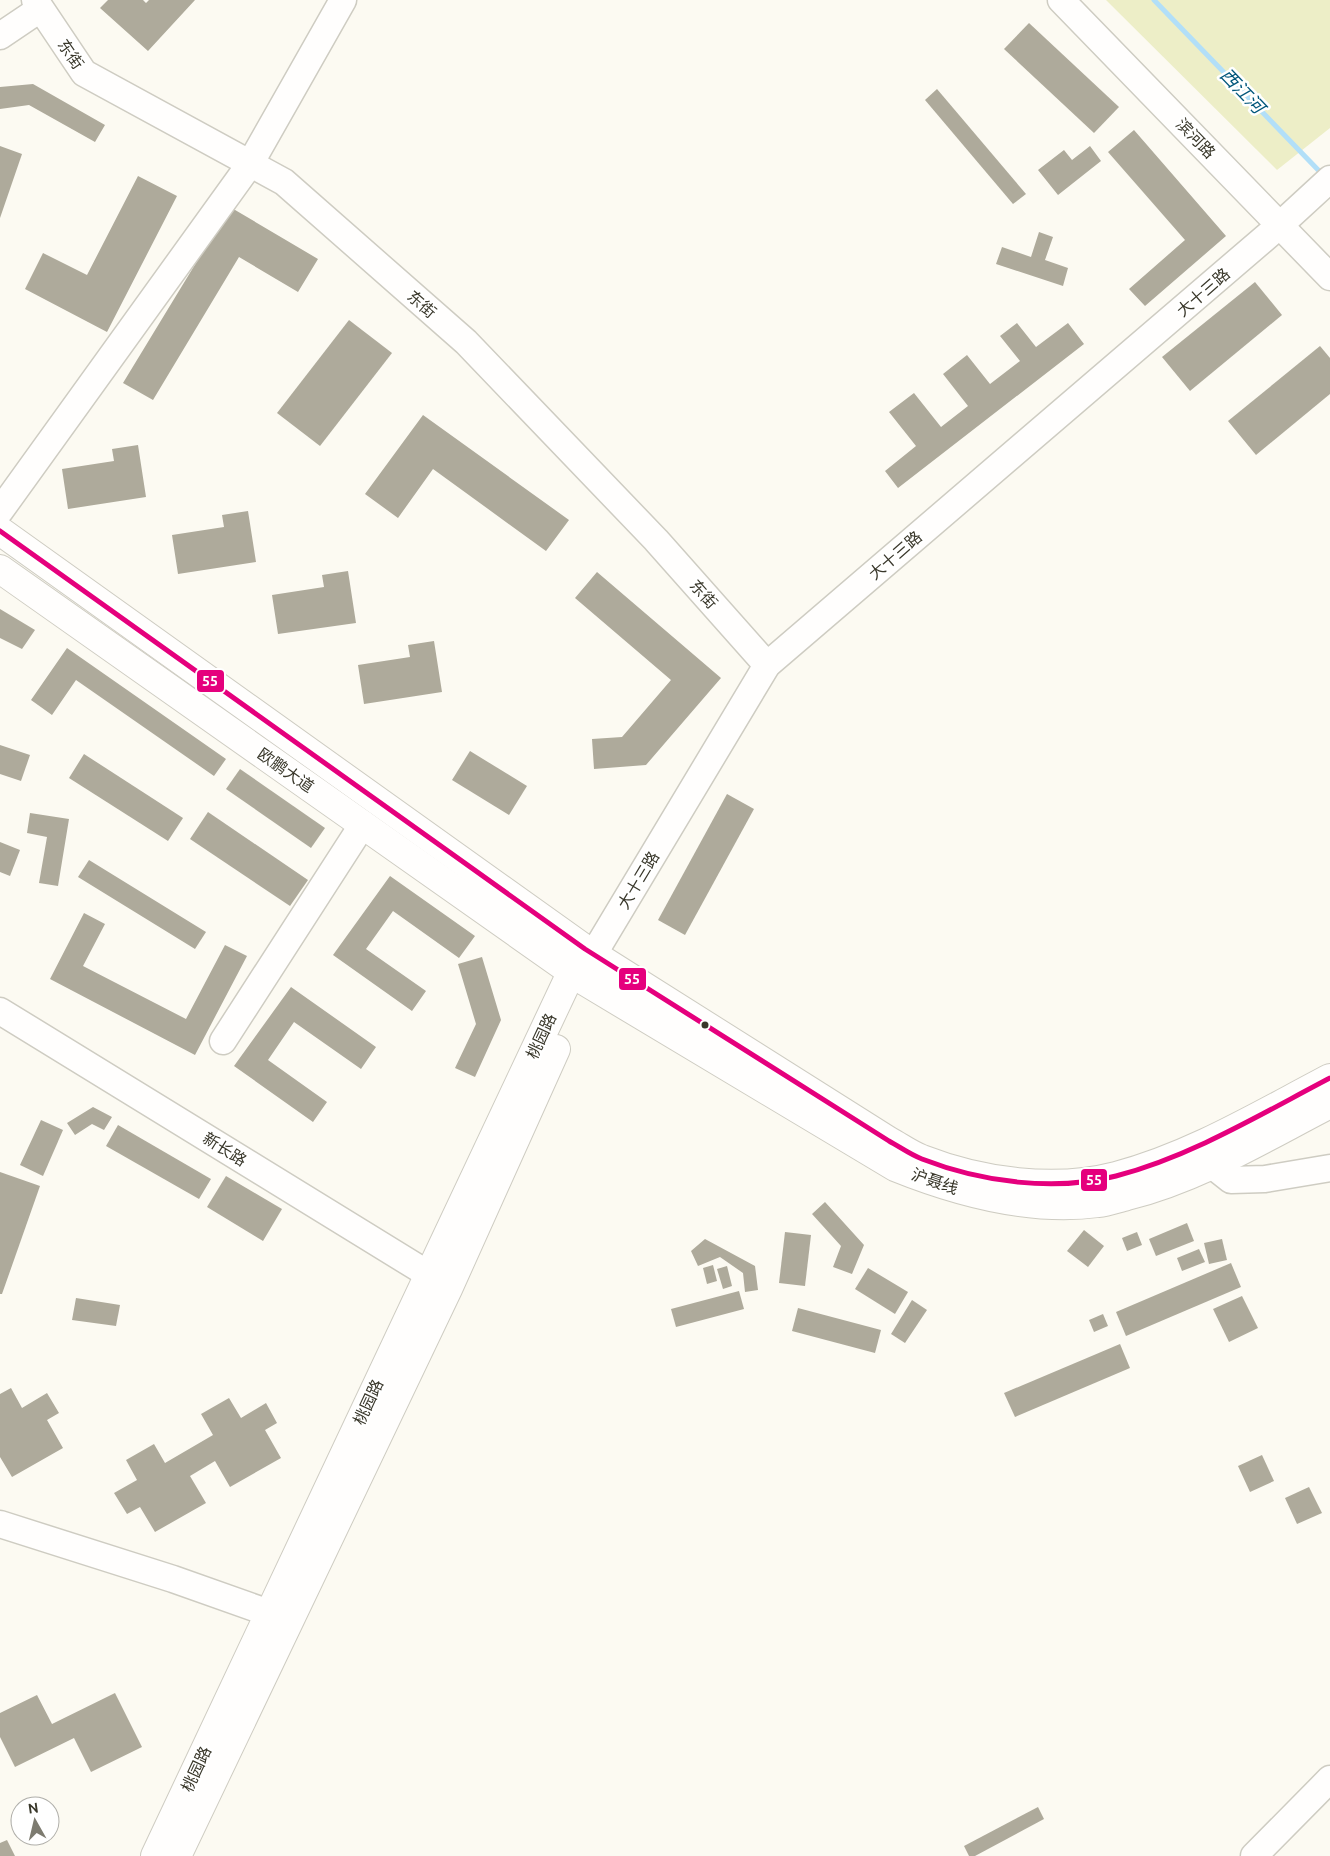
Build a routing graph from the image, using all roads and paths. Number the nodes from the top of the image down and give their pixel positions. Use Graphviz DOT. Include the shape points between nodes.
graph roads {
  1 [pos="343,0"];
  2 [pos="1062,0"];
  3 [pos="37,4"];
  4 [pos="0,36"];
  5 [pos="250,164"];
  6 [pos="1330,179"];
  7 [pos="1280,225"];
  8 [pos="1330,277"];
  9 [pos="0,511"];
  10 [pos="0,531"];
  11 [pos="0,569"];
  12 [pos="768,665"];
  13 [pos="363,824"];
  14 [pos="587,963"];
  15 [pos="0,1011"];
  16 [pos="223,1041"];
  17 [pos="1330,1078"];
  18 [pos="1330,1104"];
  19 [pos="1212,1165"];
  20 [pos="1330,1168"];
  21 [pos="438,1282"];
  22 [pos="0,1524"];
  23 [pos="279,1618"];
  24 [pos="1330,1779"];
  25 [pos="155,1856"];
  26 [pos="178,1856"];
  27 [pos="1254,1856"];
  1 -- 5 [label="street"];
  2 -- 7 [label="street, 滨河路"];
  3 -- 4 [label="street"];
  3 -- 5 [label="street, 东街" via="84,73"];
  5 -- 9 [label="street"];
  5 -- 12 [label="street, 东街" via="284,182 466,342 656,540"];
  6 -- 7 [label="street, 大十三路"];
  7 -- 8 [label="street, 滨河路"];
  7 -- 12 [label="street, 大十三路"];
  10 -- 14 [label="main road, 欧鹏大道"];
  11 -- 13 [label="main road, 欧鹏大道"];
  12 -- 14 [label="street, 大十三路"];
  13 -- 14 [label="main road, 欧鹏大道"];
  13 -- 16 [label="street"];
  14 -- 17 [label="main road, 欧鹏大道" via="921,1159 1001,1179 1065,1184 1114,1176 1155,1164 1196,1147"];
  14 -- 19 [label="main road, 沪聂线" via="868,1152 895,1167 949,1187 1014,1201 1060,1205 1098,1203 1142,1192"];
  14 -- 21 [label="main road, 桃园路"];
  15 -- 21 [label="street, 新长路"];
  18 -- 19 [label="main road, 沪聂线"];
  19 -- 20 [label="street" via="1231,1180 1265,1179"];
  21 -- 23 [label="main road, 桃园路"];
  22 -- 23 [label="street" via="173,1579"];
  23 -- 25 [label="main road, 桃园路"];
  23 -- 26 [label="main road"];
  24 -- 27 [label="street"];
}
